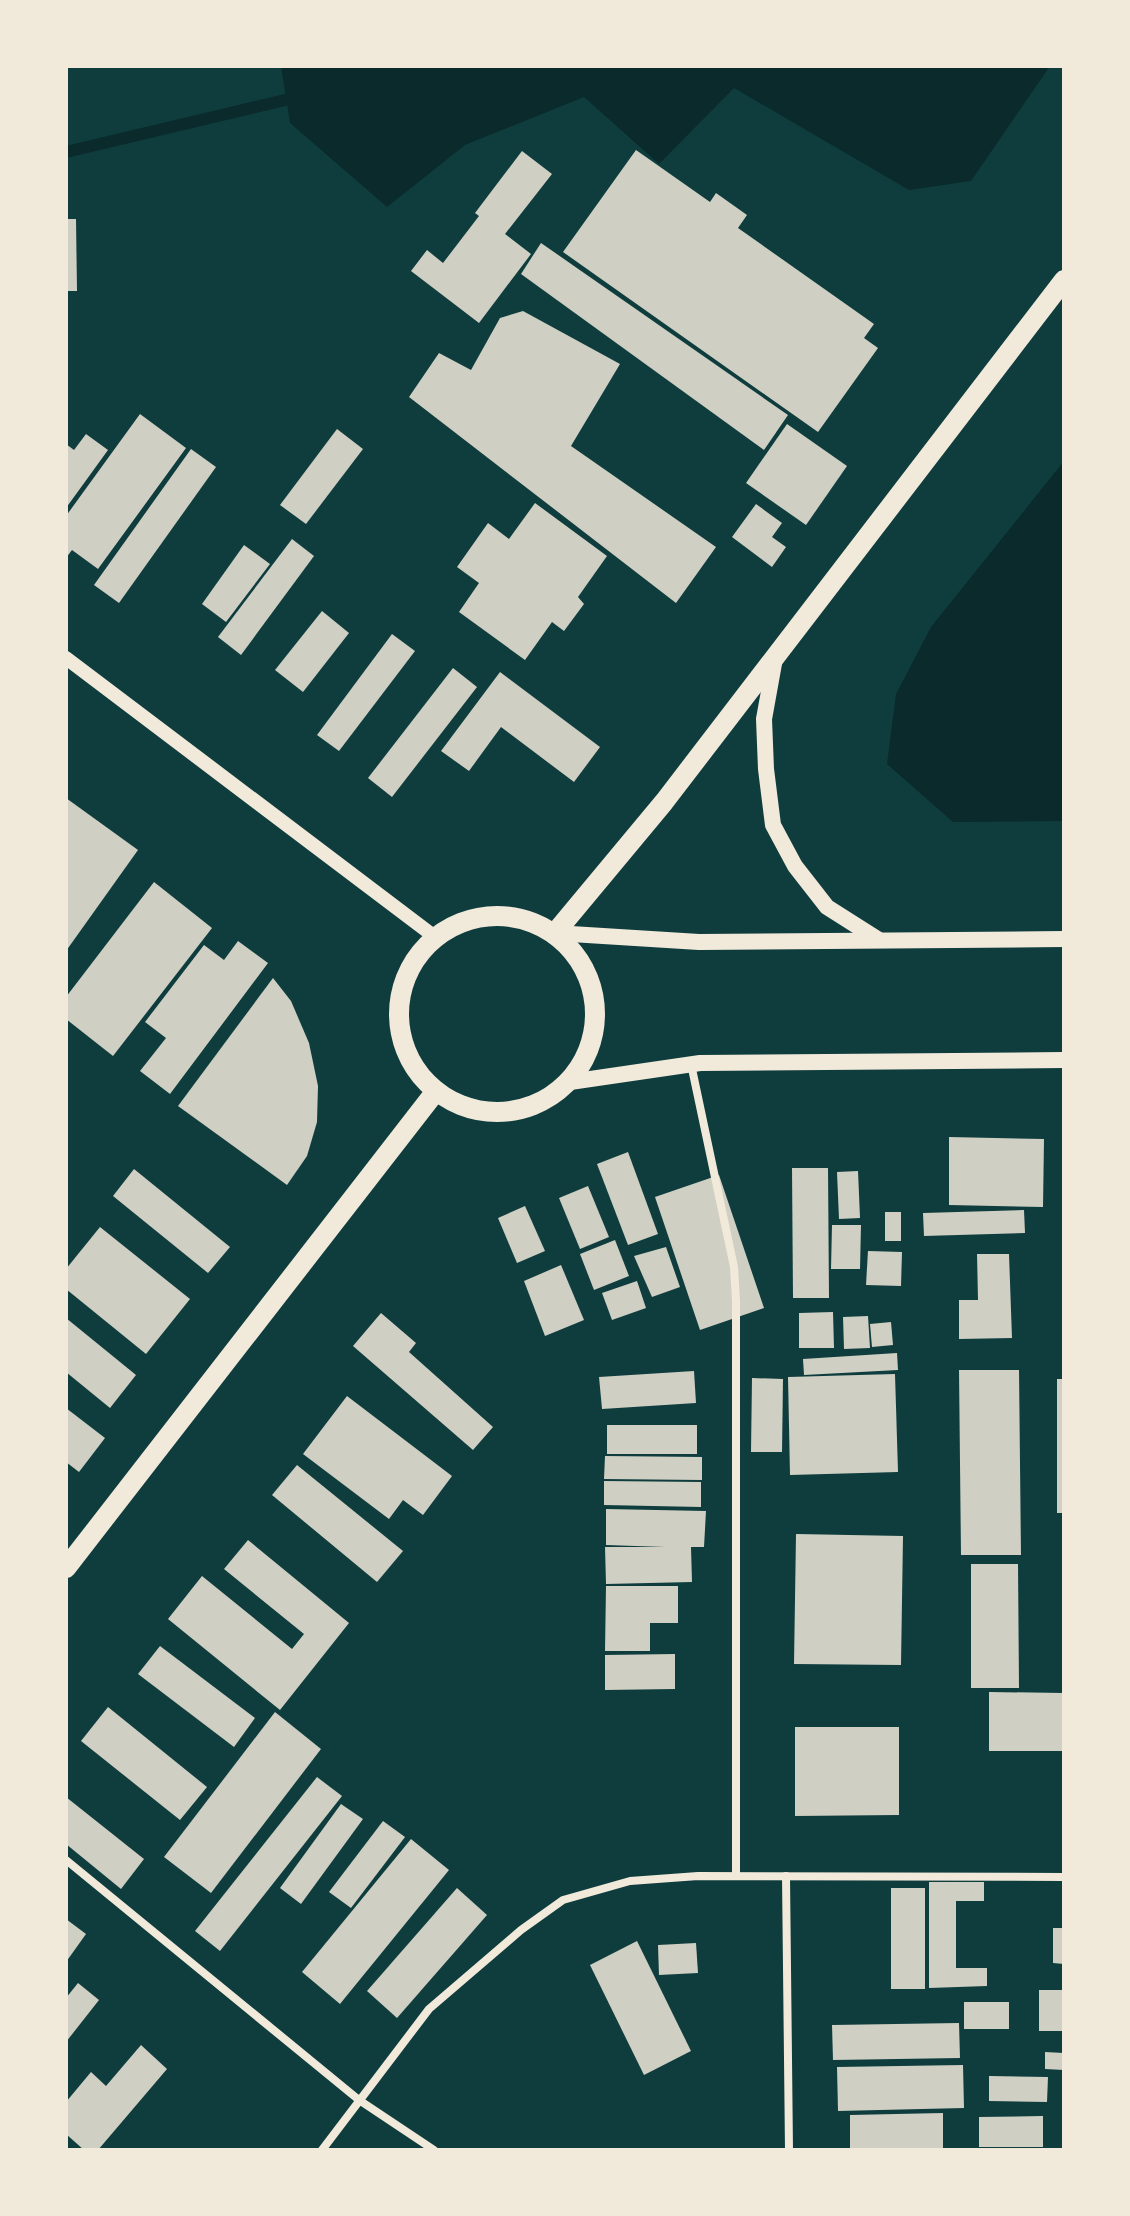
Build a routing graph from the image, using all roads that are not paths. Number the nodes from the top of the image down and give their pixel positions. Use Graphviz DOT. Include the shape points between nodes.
graph roads {
  1 [pos="1064,280"];
  2 [pos="775,657"];
  3 [pos="66,658"];
  4 [pos="555,933"];
  5 [pos="435,937"];
  6 [pos="1064,939"];
  7 [pos="880,941"];
  8 [pos="1064,1060"];
  9 [pos="691,1064"];
  10 [pos="570,1082"];
  11 [pos="436,1091"];
  12 [pos="66,1568"];
  13 [pos="66,1860"];
  14 [pos="736,1876"];
  15 [pos="786,1876"];
  16 [pos="1064,1877"];
  17 [pos="359,2100"];
  18 [pos="322,2150"];
  19 [pos="434,2150"];
  20 [pos="789,2150"];
  1 -- 2 [label="main road"];
  2 -- 4 [label="main road"];
  2 -- 7 [label="main road" via="764,719 773,825 795,866 827,907"];
  3 -- 5 [label="street"];
  4 -- 5 [label="main road" via="526,919 494,915 463,921"];
  4 -- 7 [label="main road" via="699,942"];
  4 -- 10 [label="main road" via="578,957 592,988 596,1021 588,1054"];
  5 -- 11 [label="main road" via="415,959 403,985 399,1014 403,1044 416,1070"];
  6 -- 7 [label="main road"];
  8 -- 9 [label="main road"];
  9 -- 10 [label="main road"];
  9 -- 14 [label="street" via="734,1267 736,1300"];
  10 -- 11 [label="main road" via="519,1111 475,1110"];
  11 -- 12 [label="main road"];
  13 -- 17 [label="street"];
  14 -- 15 [label="street"];
  14 -- 17 [label="street" via="630,1881 563,1900 429,2009"];
  15 -- 16 [label="street"];
  15 -- 20 [label="street"];
  17 -- 18 [label="street"];
  17 -- 19 [label="street"];
}
